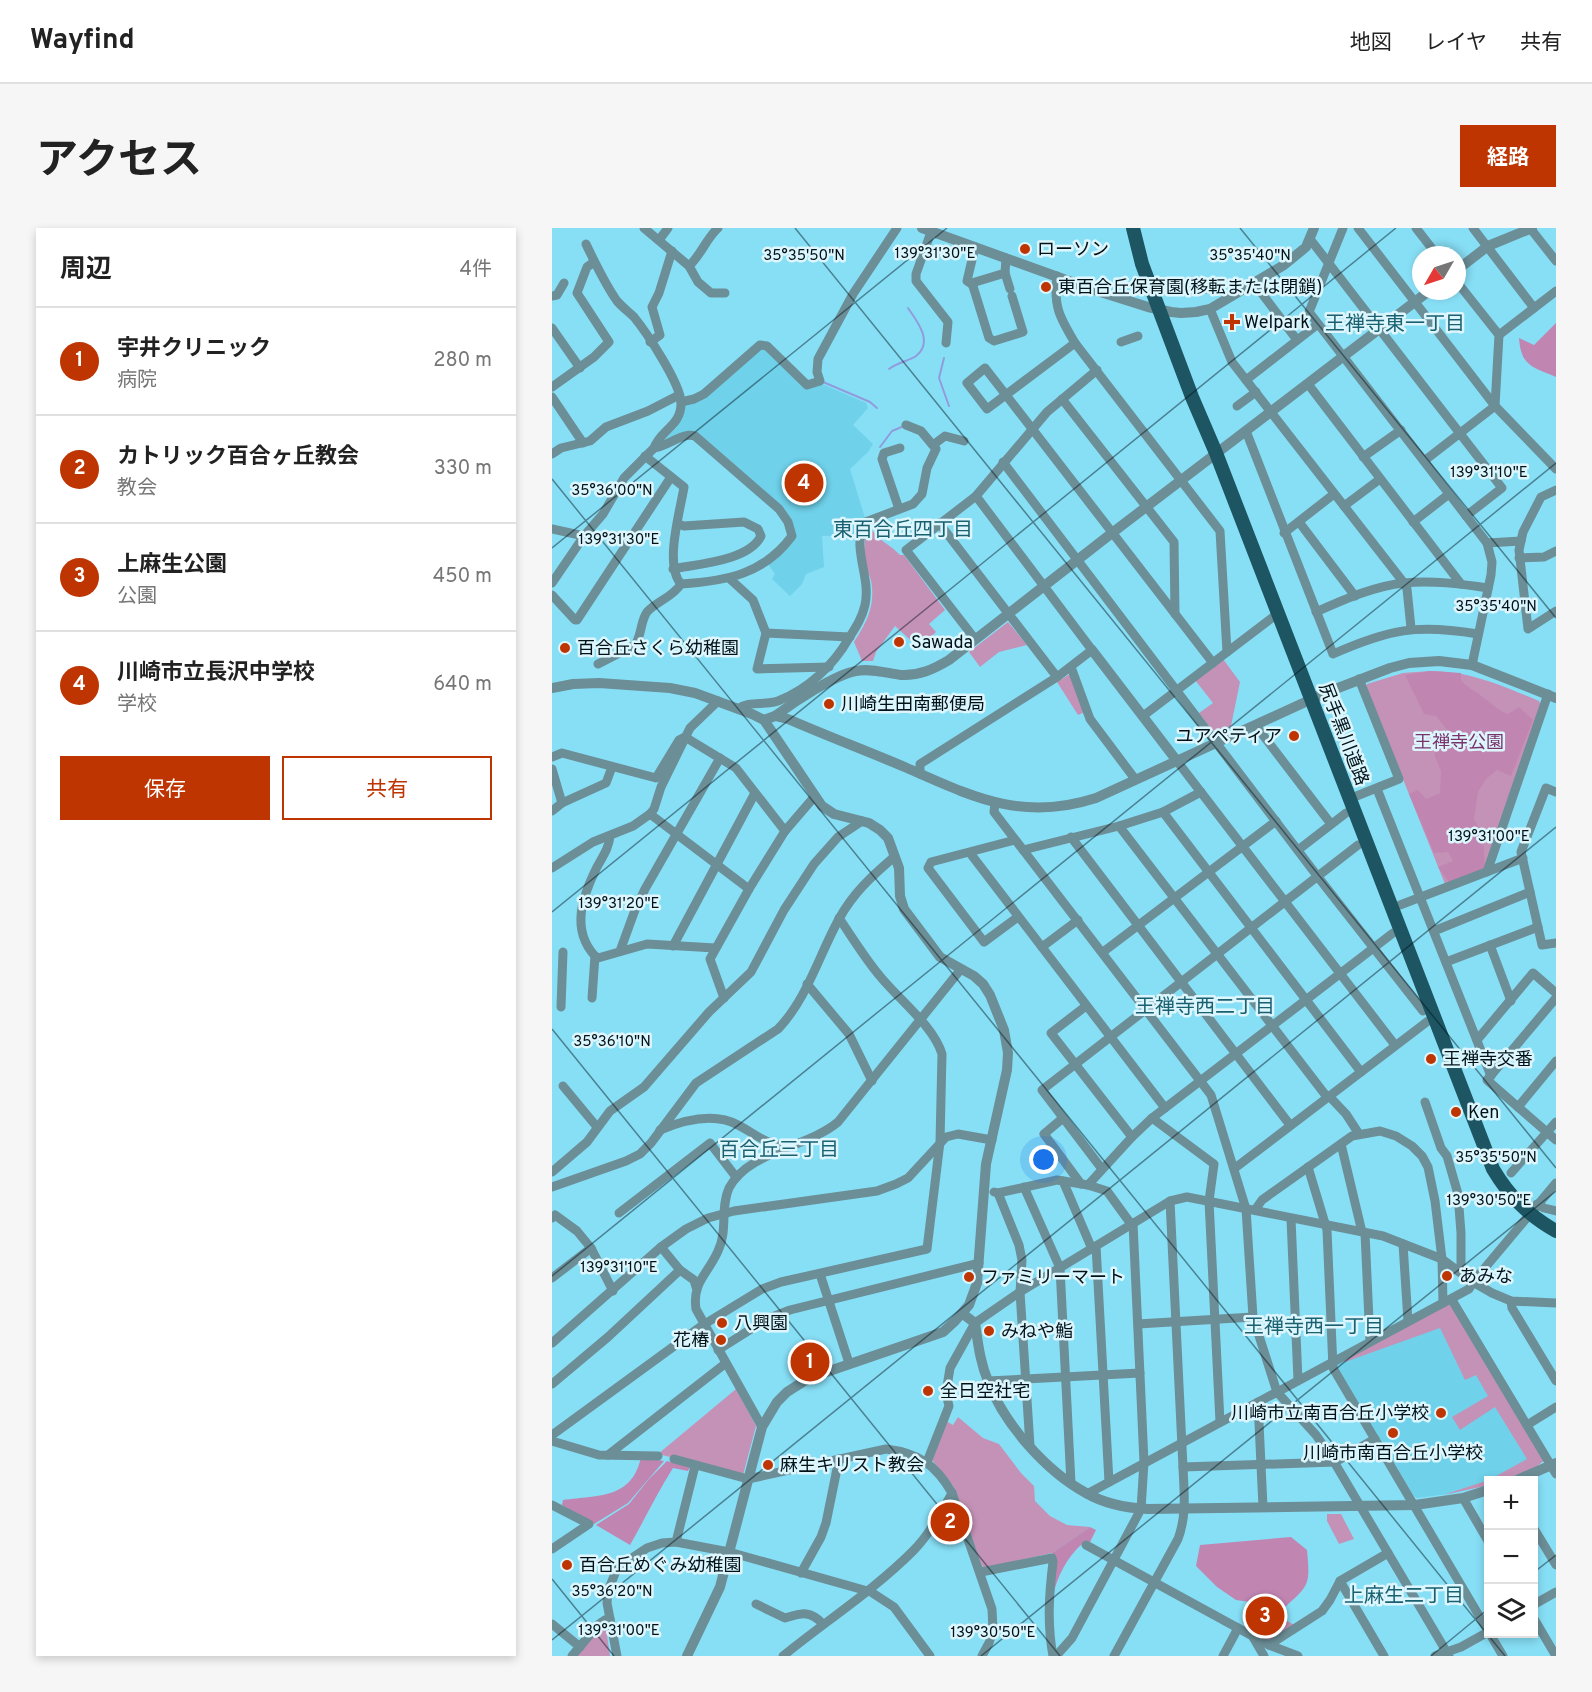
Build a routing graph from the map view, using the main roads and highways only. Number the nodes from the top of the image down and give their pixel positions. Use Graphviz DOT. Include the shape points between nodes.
graph roads {
  1 [pos="1133,228"];
  2 [pos="1556,1231"];
  1 -- 2 [label="main road, 尻手黒川道路" via="1136,248 1189,389 1493,1169 1517,1203 1534,1209"];
}
